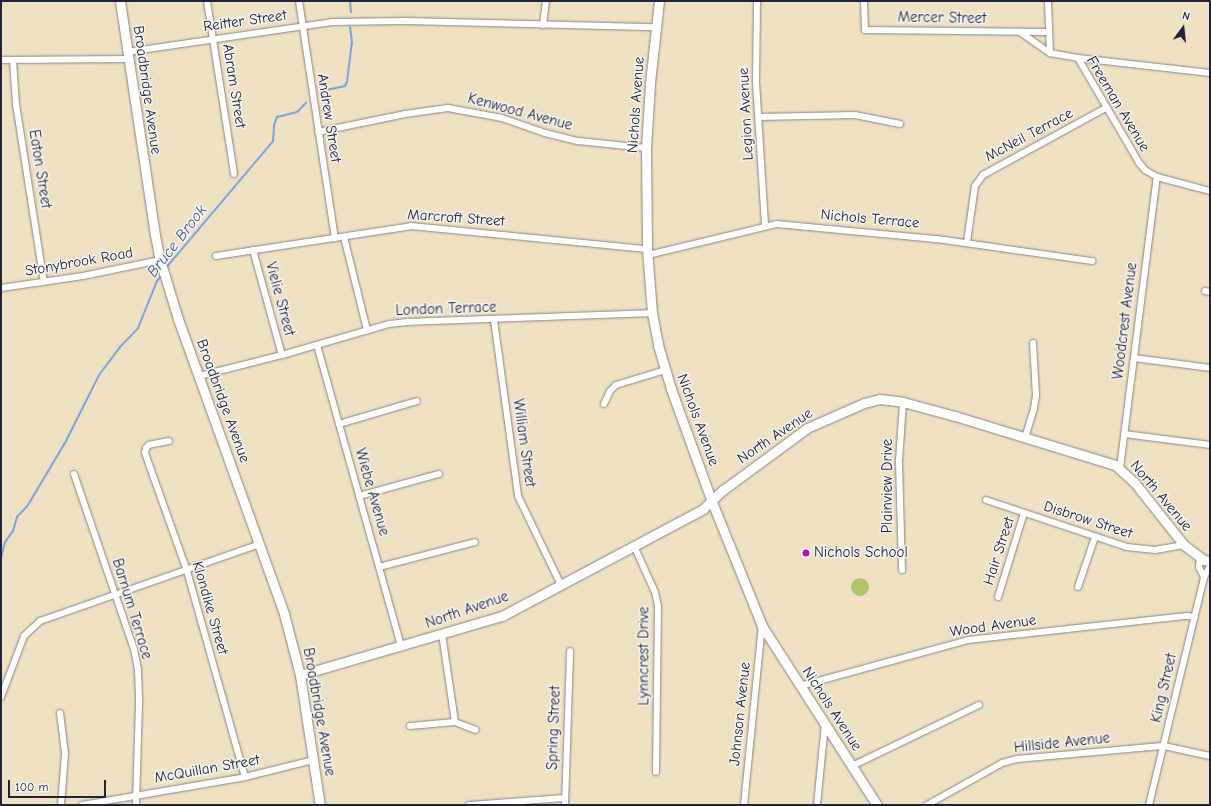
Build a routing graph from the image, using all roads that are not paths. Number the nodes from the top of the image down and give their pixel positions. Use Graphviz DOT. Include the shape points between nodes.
graph roads {
  1 [pos="120,1"];
  2 [pos="207,1"];
  3 [pos="299,1"];
  4 [pos="546,1"];
  5 [pos="659,1"];
  6 [pos="757,1"];
  7 [pos="864,1"];
  8 [pos="1048,1"];
  9 [pos="543,25"];
  10 [pos="302,26"];
  11 [pos="656,27"];
  12 [pos="1020,32"];
  13 [pos="1049,32"];
  14 [pos="214,39"];
  15 [pos="1050,53"];
  16 [pos="128,56"];
  17 [pos="1078,58"];
  18 [pos="1,60"];
  19 [pos="13,60"];
  20 [pos="1210,73"];
  21 [pos="1106,108"];
  22 [pos="759,117"];
  23 [pos="900,124"];
  24 [pos="318,132"];
  25 [pos="646,148"];
  26 [pos="234,174"];
  27 [pos="1157,177"];
  28 [pos="1210,191"];
  29 [pos="765,227"];
  30 [pos="344,237"];
  31 [pos="335,238"];
  32 [pos="967,242"];
  33 [pos="253,250"];
  34 [pos="647,252"];
  35 [pos="216,256"];
  36 [pos="1092,261"];
  37 [pos="161,263"];
  38 [pos="44,282"];
  39 [pos="1,288"];
  40 [pos="652,313"];
  41 [pos="494,320"];
  42 [pos="367,330"];
  43 [pos="1033,343"];
  44 [pos="317,345"];
  45 [pos="282,355"];
  46 [pos="1134,358"];
  47 [pos="1210,368"];
  48 [pos="665,370"];
  49 [pos="199,376"];
  50 [pos="417,401"];
  51 [pos="903,402"];
  52 [pos="604,404"];
  53 [pos="339,424"];
  54 [pos="1124,434"];
  55 [pos="1025,438"];
  56 [pos="169,441"];
  57 [pos="1210,445"];
  58 [pos="1120,468"];
  59 [pos="74,474"];
  60 [pos="439,474"];
  61 [pos="359,496"];
  62 [pos="986,500"];
  63 [pos="712,502"];
  64 [pos="1024,513"];
  65 [pos="1095,537"];
  66 [pos="476,542"];
  67 [pos="260,544"];
  68 [pos="1184,545"];
  69 [pos="634,546"];
  70 [pos="1200,557"];
  71 [pos="1210,561"];
  72 [pos="1210,566"];
  73 [pos="379,567"];
  74 [pos="902,570"];
  75 [pos="187,571"];
  76 [pos="1204,577"];
  77 [pos="561,584"];
  78 [pos="1078,588"];
  79 [pos="115,595"];
  80 [pos="998,597"];
  81 [pos="1195,617"];
  82 [pos="762,626"];
  83 [pos="442,634"];
  84 [pos="401,646"];
  85 [pos="570,651"];
  86 [pos="300,675"];
  87 [pos="800,686"];
  88 [pos="1,697"];
  89 [pos="978,705"];
  90 [pos="60,713"];
  91 [pos="455,722"];
  92 [pos="825,723"];
  93 [pos="410,726"];
  94 [pos="476,730"];
  95 [pos="1164,746"];
  96 [pos="1210,756"];
  97 [pos="313,760"];
  98 [pos="852,766"];
  99 [pos="656,772"];
  100 [pos="245,777"];
  101 [pos="137,794"];
  102 [pos="565,802"];
  103 [pos="61,805"];
  104 [pos="82,805"];
  105 [pos="136,805"];
  106 [pos="320,805"];
  107 [pos="469,805"];
  108 [pos="744,805"];
  109 [pos="817,805"];
  110 [pos="877,805"];
  111 [pos="927,805"];
  112 [pos="1149,805"];
  1 -- 16 [label="main road, Broadbridge Avenue"];
  2 -- 14 [label="street, Abram Street"];
  3 -- 10 [label="street, Andrew Street"];
  4 -- 9 [label="street"];
  5 -- 11 [label="main road, Nichols Avenue"];
  6 -- 22 [label="street, Legion Avenue" via="756,82"];
  7 -- 12 [label="street, Mercer Street" via="865,30"];
  8 -- 13 [label="street"];
  9 -- 10 [label="street, Reitter Street" via="358,20"];
  9 -- 11 [label="street, Reitter Street"];
  10 -- 14 [label="street, Reitter Street"];
  10 -- 24 [label="street, Andrew Street"];
  11 -- 25 [label="main road, Nichols Avenue"];
  12 -- 13 [label="street, Mercer Street"];
  12 -- 15 [label="street"];
  13 -- 15 [label="street"];
  14 -- 16 [label="street, Reitter Street"];
  14 -- 26 [label="street, Abram Street"];
  15 -- 17 [label="street, Freeman Avenue"];
  16 -- 19 [label="street, Reitter Street"];
  16 -- 37 [label="main road, Broadbridge Avenue"];
  17 -- 20 [label="street"];
  17 -- 21 [label="street, Freeman Avenue"];
  18 -- 19 [label="street, Reitter Street"];
  19 -- 38 [label="street, Eaton Street" via="16,104"];
  21 -- 27 [label="street, Freeman Avenue" via="1139,163"];
  21 -- 32 [label="street, McNeil Terrace" via="983,175 975,186"];
  22 -- 23 [label="street" via="855,115"];
  22 -- 29 [label="street, Legion Avenue"];
  24 -- 25 [label="street, Kenwood Avenue" via="448,108 502,118 578,141"];
  24 -- 31 [label="street, Andrew Street"];
  25 -- 34 [label="main road, Nichols Avenue"];
  27 -- 28 [label="street, Freeman Avenue"];
  27 -- 46 [label="street, Woodcrest Avenue"];
  29 -- 32 [label="street, Nichols Terrace" via="785,224"];
  29 -- 34 [label="street, Nichols Terrace"];
  30 -- 31 [label="street, Marcroft Street"];
  30 -- 34 [label="street, Marcroft Street" via="410,226"];
  30 -- 42 [label="street"];
  31 -- 33 [label="street, Marcroft Street"];
  32 -- 36 [label="street, Nichols Terrace"];
  33 -- 35 [label="street, Marcroft Street"];
  33 -- 45 [label="street, Vielie Street"];
  34 -- 40 [label="main road, Nichols Avenue"];
  37 -- 38 [label="street, Stonybrook Road"];
  37 -- 49 [label="main road, Broadbridge Avenue"];
  38 -- 39 [label="street, Stonybrook Road"];
  40 -- 41 [label="street, London Terrace"];
  40 -- 48 [label="main road, Nichols Avenue"];
  41 -- 42 [label="street, London Terrace" via="408,322"];
  41 -- 77 [label="street, William Street" via="518,496"];
  42 -- 44 [label="street, London Terrace"];
  43 -- 55 [label="street" via="1036,395 1033,415"];
  44 -- 45 [label="street, London Terrace"];
  44 -- 53 [label="street, Wiebe Avenue"];
  45 -- 49 [label="street, London Terrace"];
  46 -- 47 [label="street"];
  46 -- 54 [label="street, Woodcrest Avenue"];
  48 -- 52 [label="street" via="616,386 610,391"];
  48 -- 63 [label="main road, Nichols Avenue"];
  49 -- 67 [label="main road, Broadbridge Avenue"];
  50 -- 53 [label="street"];
  51 -- 55 [label="main road, North Avenue"];
  51 -- 63 [label="main road, North Avenue" via="889,399 872,400 807,428 723,490"];
  51 -- 74 [label="street, Plainview Drive" via="900,461"];
  53 -- 61 [label="street, Wiebe Avenue"];
  54 -- 57 [label="street"];
  54 -- 58 [label="street, Woodcrest Avenue"];
  55 -- 58 [label="main road, North Avenue"];
  56 -- 75 [label="street, Klondike Street" via="149,445 145,453"];
  58 -- 68 [label="main road, North Avenue"];
  59 -- 79 [label="street, Barnum Terrace"];
  60 -- 61 [label="street"];
  61 -- 73 [label="street, Wiebe Avenue"];
  62 -- 64 [label="street, Disbrow Street"];
  63 -- 69 [label="main road, North Avenue" via="703,510"];
  63 -- 82 [label="main road, Nichols Avenue"];
  64 -- 65 [label="street, Disbrow Street"];
  64 -- 80 [label="street, Hair Street"];
  65 -- 68 [label="street, Disbrow Street" via="1136,549 1155,550"];
  65 -- 78 [label="street"];
  66 -- 73 [label="street"];
  67 -- 75 [label="street"];
  67 -- 86 [label="main road, Broadbridge Avenue" via="284,614"];
  68 -- 70 [label="main road, North Avenue"];
  69 -- 77 [label="main road, North Avenue"];
  69 -- 99 [label="street, Lynncrest Drive" via="655,592 658,606"];
  70 -- 71 [label="main road, North Avenue"];
  70 -- 76 [label="street, King Street" via="1199,567"];
  72 -- 76 [label="street, King Street"];
  73 -- 84 [label="street, Wiebe Avenue"];
  75 -- 79 [label="street"];
  75 -- 100 [label="street, Klondike Street"];
  76 -- 81 [label="street, King Street"];
  77 -- 83 [label="main road, North Avenue" via="502,616"];
  79 -- 88 [label="street" via="45,619 35,625 22,641"];
  79 -- 101 [label="street, Barnum Terrace" via="134,649 138,670"];
  81 -- 87 [label="street, Wood Avenue" via="1164,618 968,640"];
  81 -- 95 [label="street, King Street"];
  82 -- 87 [label="main road, Nichols Avenue"];
  82 -- 108 [label="street, Johnson Avenue"];
  83 -- 84 [label="main road, North Avenue"];
  83 -- 91 [label="street"];
  84 -- 86 [label="main road, North Avenue"];
  85 -- 102 [label="street, Spring Street"];
  86 -- 97 [label="main road, Broadbridge Avenue"];
  87 -- 92 [label="main road, Nichols Avenue"];
  89 -- 98 [label="street"];
  90 -- 103 [label="street" via="65,754"];
  91 -- 93 [label="street"];
  91 -- 94 [label="street"];
  92 -- 98 [label="main road, Nichols Avenue"];
  92 -- 109 [label="street"];
  95 -- 96 [label="street, Hillside Avenue"];
  95 -- 111 [label="street, Hillside Avenue" via="1017,759 1002,763"];
  95 -- 112 [label="street, King Street"];
  97 -- 100 [label="street, McQuillan Street"];
  97 -- 106 [label="main road, Broadbridge Avenue"];
  98 -- 110 [label="main road, Nichols Avenue"];
  100 -- 101 [label="street, McQuillan Street"];
  101 -- 104 [label="street, McQuillan Street"];
  101 -- 105 [label="street, Barnum Terrace"];
  102 -- 107 [label="street"];
}
